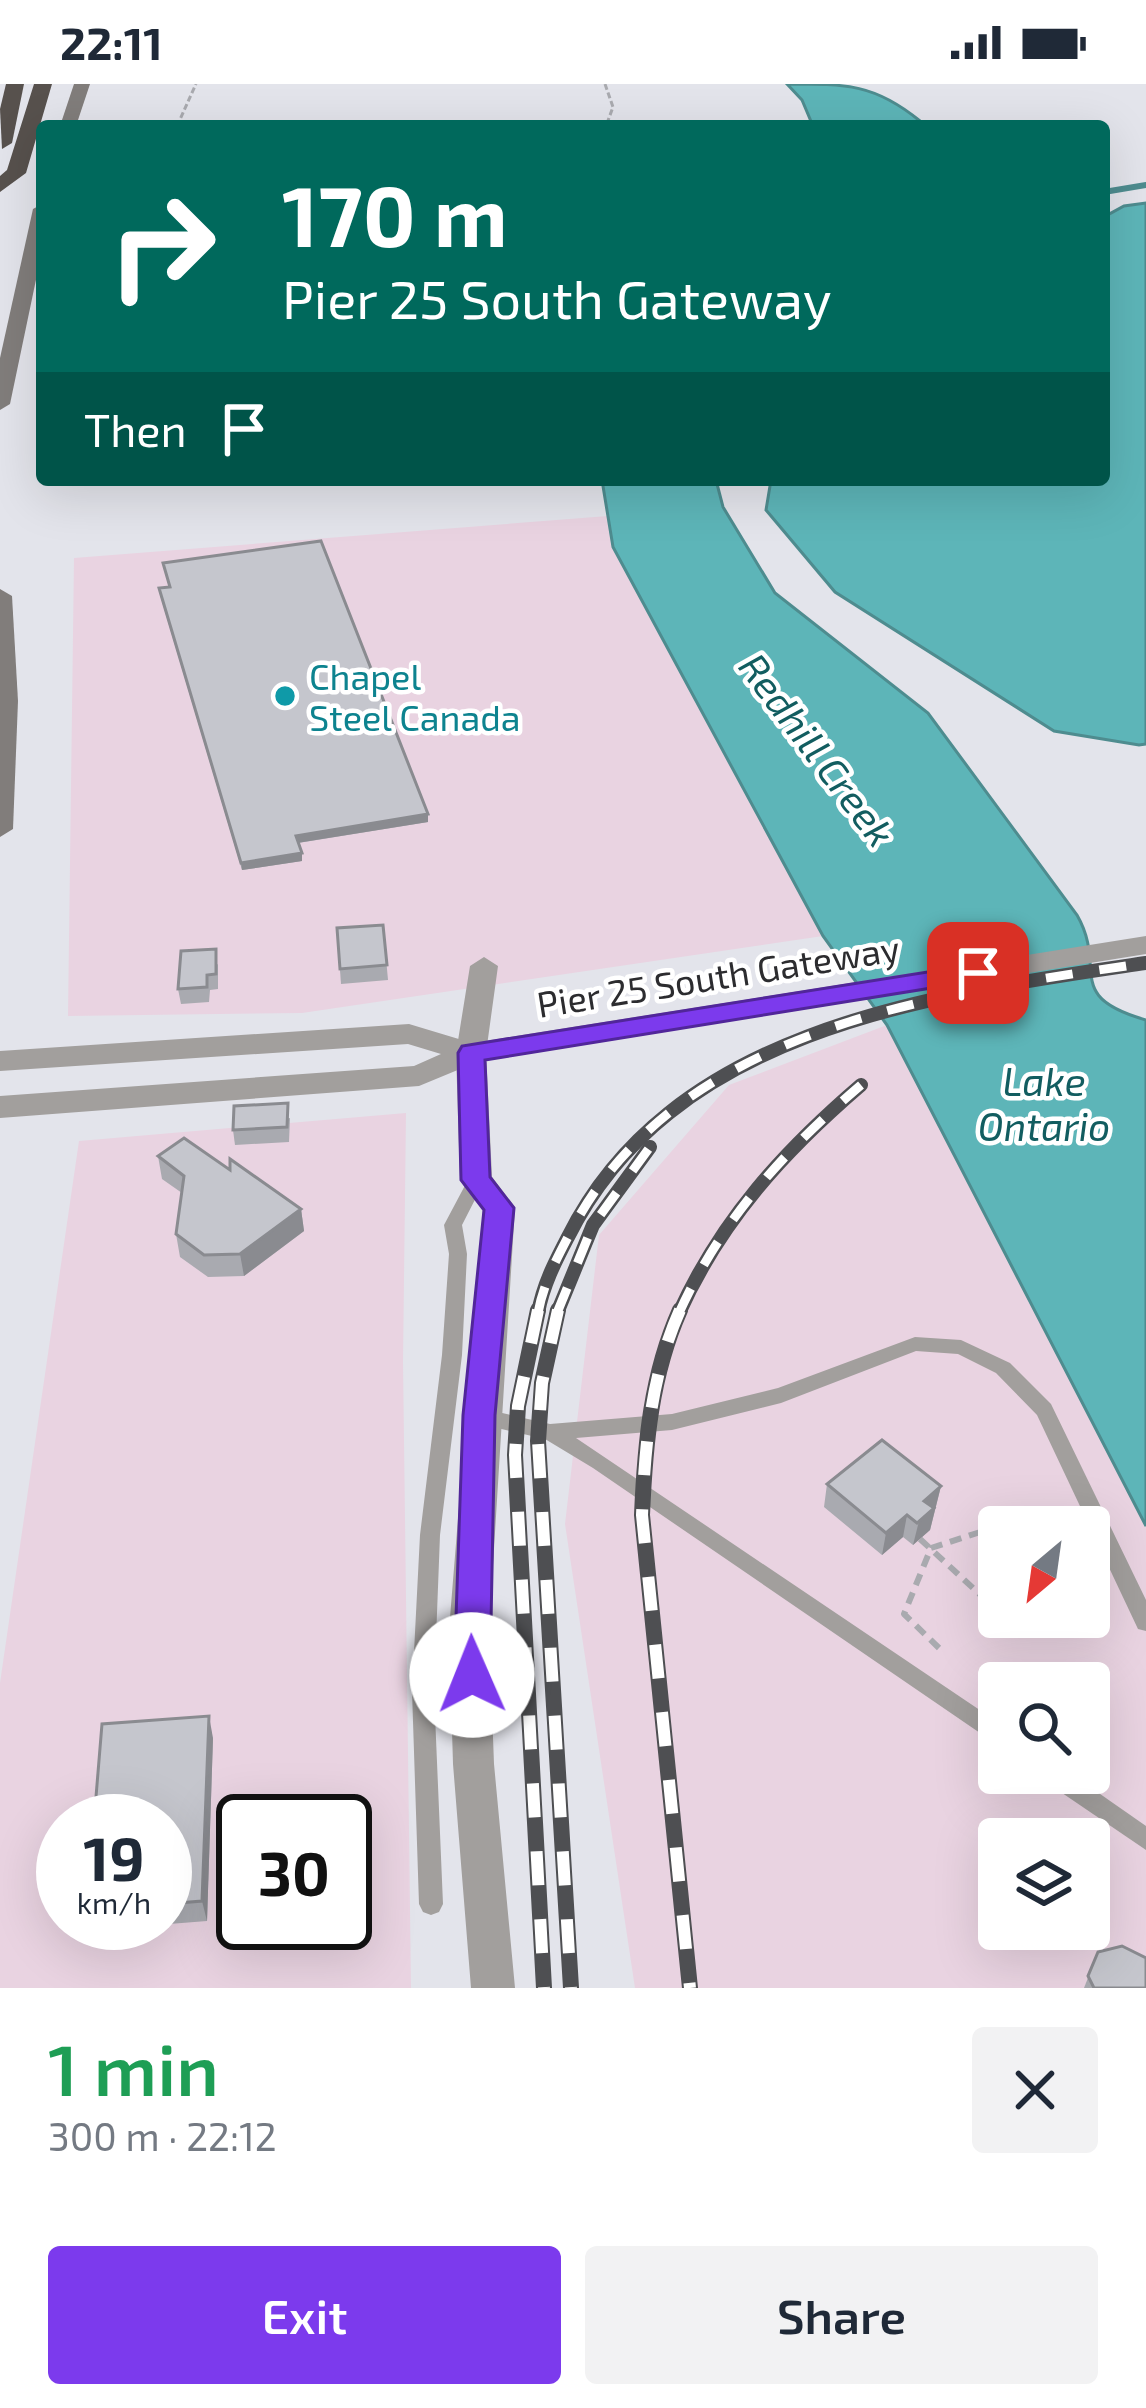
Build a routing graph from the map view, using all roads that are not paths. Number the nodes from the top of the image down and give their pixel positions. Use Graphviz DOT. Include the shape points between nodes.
graph roads {
  1 [pos="15,84"];
  2 [pos="43,84"];
  3 [pos="82,84"];
  4 [pos="70,120"];
  5 [pos="0,152"];
  6 [pos="0,186"];
  7 [pos="36,237"];
  8 [pos="0,404"];
  9 [pos="0,596"];
  10 [pos="0,829"];
  11 [pos="1132,947"];
  12 [pos="484,966"];
  13 [pos="471,1053"];
  14 [pos="0,1061"];
  15 [pos="0,1107"];
  16 [pos="476,1180"];
  17 [pos="479,1415"];
  18 [pos="550,1432"];
  19 [pos="1146,1622"];
  20 [pos="978,1721"];
  21 [pos="1081,1794"];
  22 [pos="1146,1839"];
  23 [pos="431,1904"];
  24 [pos="493,1988"];
  1 -- 5 [label="highway"];
  2 -- 6 [label="highway" via="16,173"];
  3 -- 4 [label="main road"];
  7 -- 8 [label="main road"];
  9 -- 10 [label="main road"];
  11 -- 13 [label="street, Pier 25 South Gateway"];
  12 -- 13 [label="street"];
  13 -- 14 [label="street, Pier 25 South Gateway" via="409,1034"];
  13 -- 15 [label="street, Pier 25 South Gateway" via="419,1076"];
  13 -- 16 [label="street"];
  16 -- 17 [label="street" via="499,1208"];
  16 -- 23 [label="lane" via="453,1225 452,1355 430,1535 423,1691"];
  17 -- 18 [label="lane"];
  17 -- 24 [label="street" via="470,1631"];
  18 -- 19 [label="lane" via="672,1422 781,1395 915,1344 961,1347 1003,1368 1044,1411"];
  18 -- 20 [label="lane" via="684,1515"];
  21 -- 22 [label="lane"];
}
